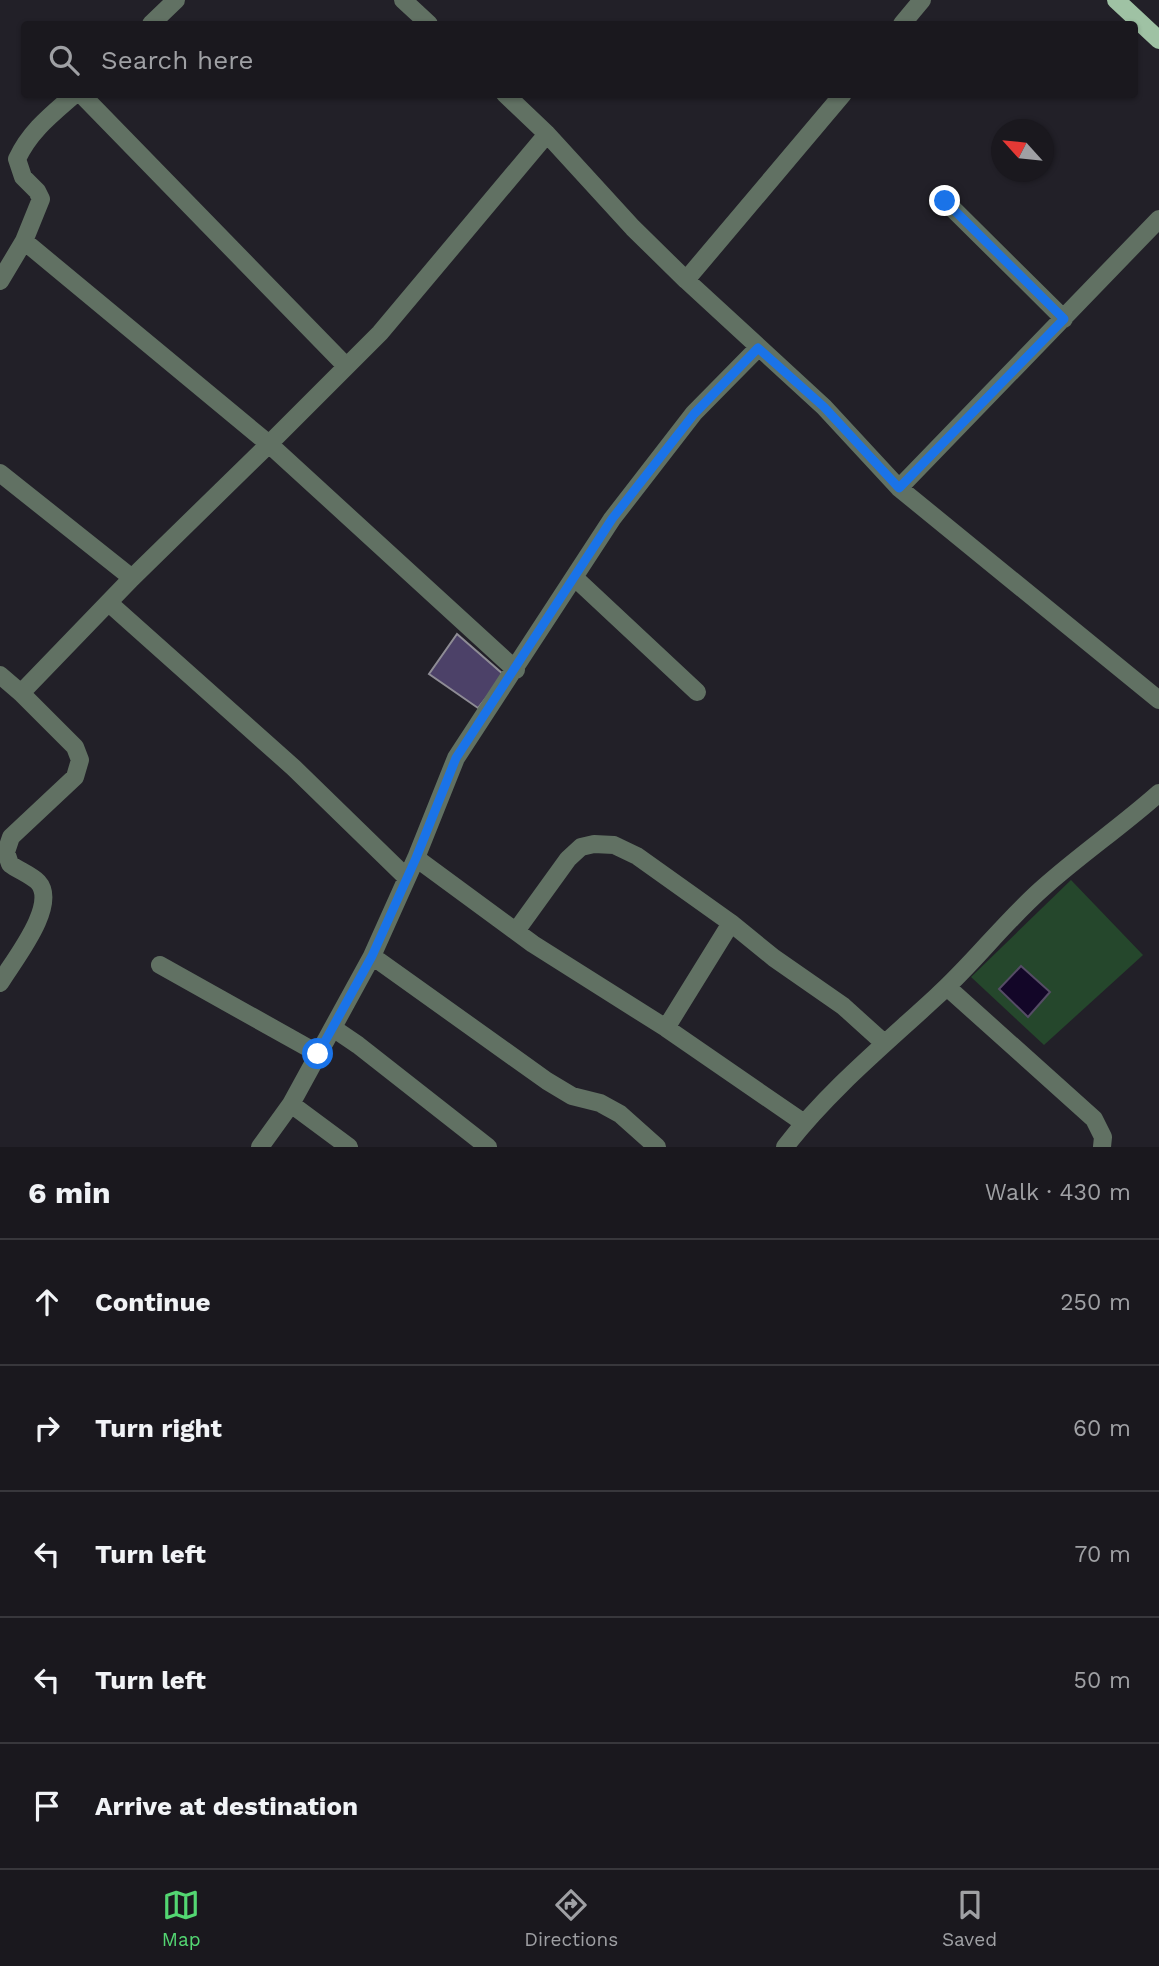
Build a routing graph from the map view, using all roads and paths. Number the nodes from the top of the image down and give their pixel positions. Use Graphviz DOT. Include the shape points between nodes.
graph roads {
  1 [pos="176,0"];
  2 [pos="403,0"];
  3 [pos="922,0"];
  4 [pos="1116,0"];
  5 [pos="154,21"];
  6 [pos="426,21"];
  7 [pos="904,21"];
  8 [pos="1159,40"];
  9 [pos="70,98"];
  10 [pos="85,98"];
  11 [pos="509,98"];
  12 [pos="840,98"];
  13 [pos="547,134"];
  14 [pos="945,201"];
  15 [pos="1159,219"];
  16 [pos="24,241"];
  17 [pos="686,280"];
  18 [pos="0,281"];
  19 [pos="1064,319"];
  20 [pos="758,348"];
  21 [pos="346,366"];
  22 [pos="269,444"];
  23 [pos="0,473"];
  24 [pos="899,488"];
  25 [pos="132,578"];
  26 [pos="575,578"];
  27 [pos="109,603"];
  28 [pos="516,670"];
  29 [pos="0,676"];
  30 [pos="697,692"];
  31 [pos="21,693"];
  32 [pos="1159,700"];
  33 [pos="1159,793"];
  34 [pos="416,858"];
  35 [pos="407,878"];
  36 [pos="731,923"];
  37 [pos="516,931"];
  38 [pos="372,956"];
  39 [pos="160,965"];
  40 [pos="0,982"];
  41 [pos="947,987"];
  42 [pos="332,1028"];
  43 [pos="666,1028"];
  44 [pos="884,1043"];
  45 [pos="318,1054"];
  46 [pos="291,1104"];
  47 [pos="804,1123"];
  48 [pos="260,1147"];
  49 [pos="349,1147"];
  50 [pos="488,1147"];
  51 [pos="657,1147"];
  52 [pos="785,1147"];
  53 [pos="1102,1147"];
  1 -- 5 [label="street"];
  2 -- 6 [label="street"];
  3 -- 7 [label="street"];
  4 -- 8 [label="main road"];
  9 -- 16 [label="street" via="39,125 17,159 23,177 41,199"];
  10 -- 21 [label="street"];
  11 -- 13 [label="street"];
  12 -- 17 [label="street"];
  13 -- 17 [label="street"];
  13 -- 21 [label="street" via="380,333"];
  14 -- 19 [label="street"];
  15 -- 19 [label="street"];
  16 -- 18 [label="street"];
  16 -- 22 [label="street"];
  17 -- 20 [label="street"];
  19 -- 24 [label="street"];
  20 -- 24 [label="street" via="824,407"];
  20 -- 26 [label="street" via="694,414 612,519"];
  21 -- 22 [label="street"];
  22 -- 25 [label="street"];
  22 -- 28 [label="street"];
  23 -- 25 [label="street"];
  24 -- 32 [label="street"];
  25 -- 27 [label="street"];
  26 -- 28 [label="street"];
  26 -- 30 [label="street"];
  27 -- 31 [label="street"];
  27 -- 35 [label="street" via="294,768"];
  28 -- 34 [label="street" via="456,758"];
  29 -- 31 [label="street"];
  31 -- 40 [label="street" via="75,747 80,760 75,777 11,837 6,852 10,864 38,882 45,896 42,915"];
  33 -- 41 [label="street" via="1043,888"];
  34 -- 35 [label="street"];
  34 -- 37 [label="street"];
  35 -- 38 [label="street"];
  36 -- 37 [label="street" via="637,856 614,845 594,844 581,847 568,859"];
  36 -- 43 [label="street"];
  36 -- 44 [label="street" via="843,1006"];
  37 -- 43 [label="street"];
  38 -- 42 [label="street"];
  38 -- 51 [label="street" via="547,1082 620,1114"];
  39 -- 45 [label="street"];
  41 -- 44 [label="street"];
  41 -- 53 [label="street" via="1094,1119 1103,1137"];
  42 -- 45 [label="street"];
  42 -- 50 [label="street"];
  43 -- 47 [label="street"];
  44 -- 47 [label="street"];
  45 -- 46 [label="street"];
  46 -- 48 [label="street"];
  46 -- 49 [label="street"];
  47 -- 52 [label="street"];
}
